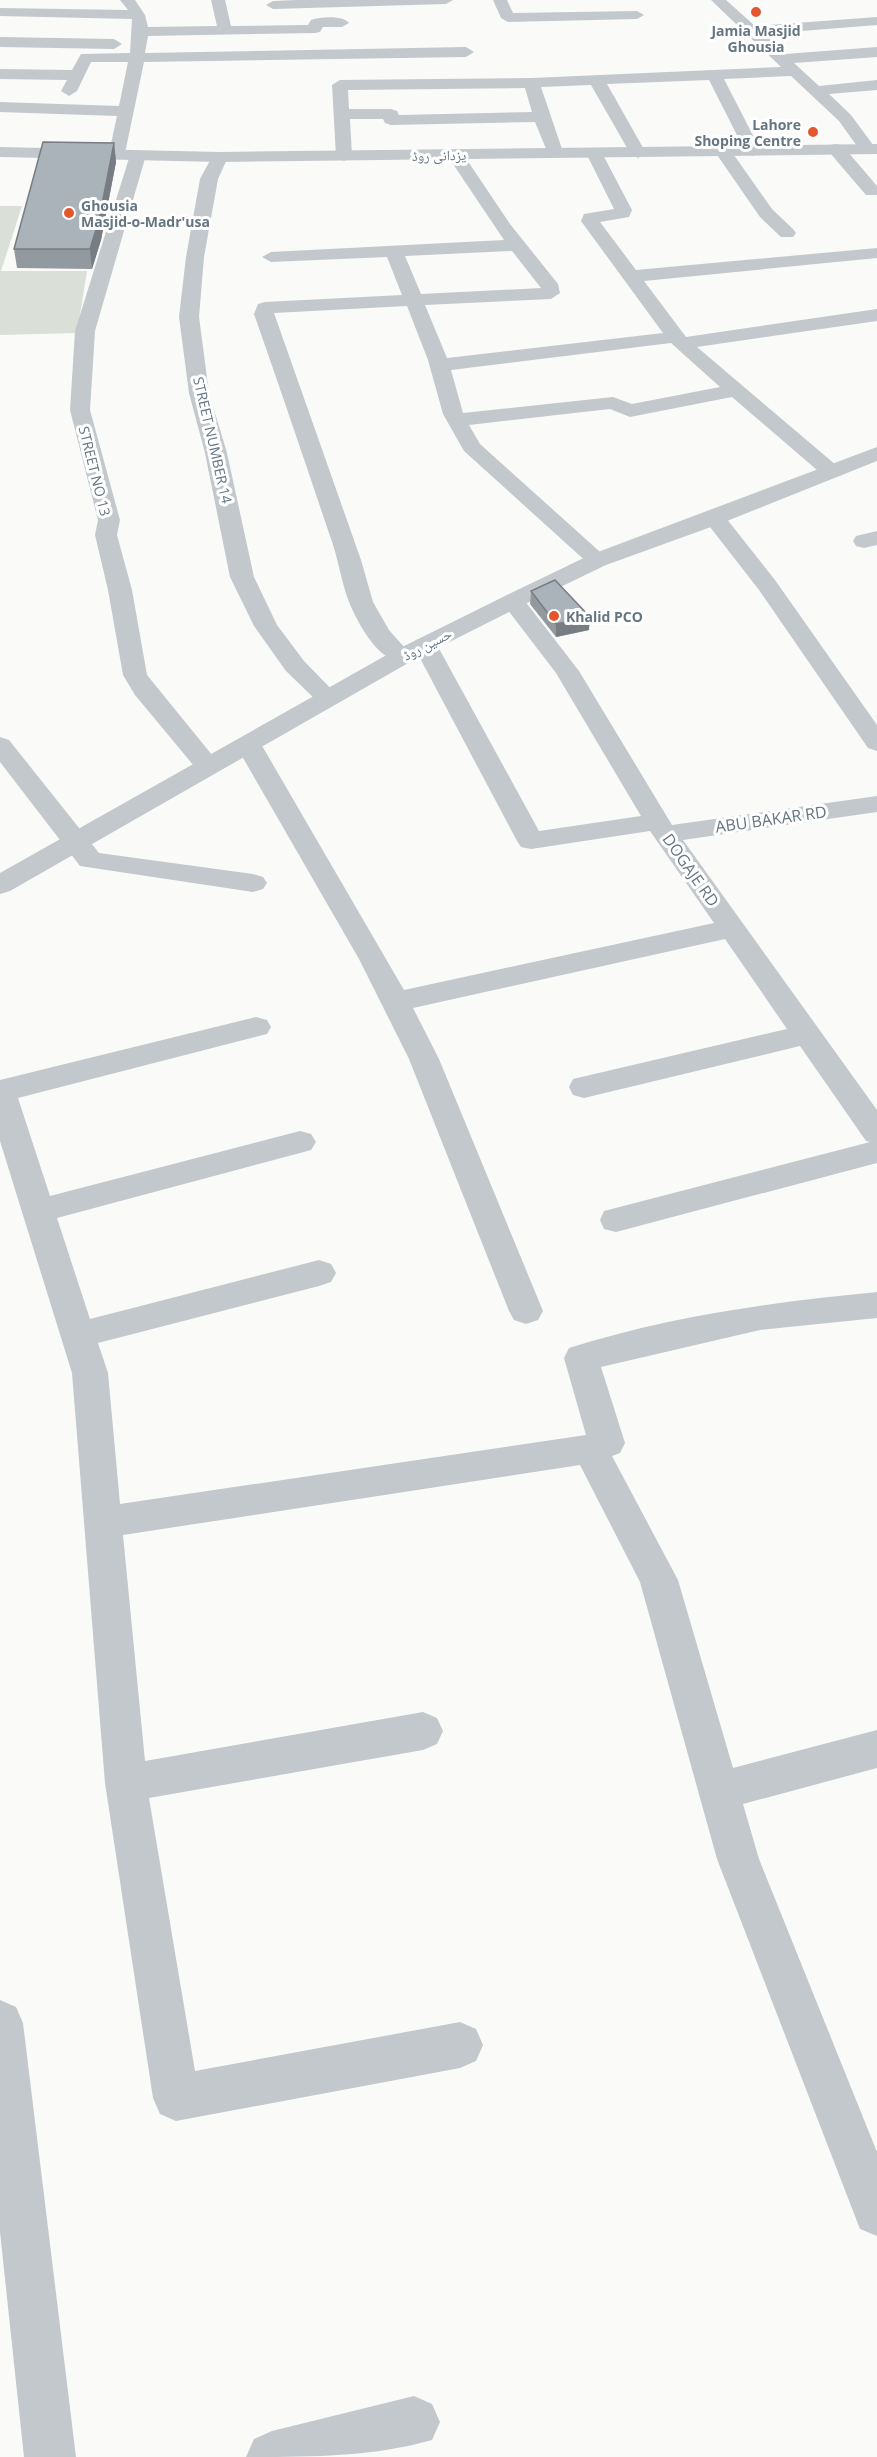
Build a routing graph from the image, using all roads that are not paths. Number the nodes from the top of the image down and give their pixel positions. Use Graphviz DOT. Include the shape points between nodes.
graph roads {
  1 [pos="127,0"];
  2 [pos="218,0"];
  3 [pos="446,0"];
  4 [pos="500,0"];
  5 [pos="625,0"];
  6 [pos="718,0"];
  7 [pos="334,1"];
  8 [pos="273,5"];
  9 [pos="0,12"];
  10 [pos="138,15"];
  11 [pos="637,15"];
  12 [pos="877,21"];
  13 [pos="342,23"];
  14 [pos="648,28"];
  15 [pos="225,30"];
  16 [pos="751,31"];
  17 [pos="0,42"];
  18 [pos="139,44"];
  19 [pos="466,52"];
  20 [pos="877,52"];
  21 [pos="339,56"];
  22 [pos="781,59"];
  23 [pos="794,71"];
  24 [pos="0,74"];
  25 [pos="77,75"];
  26 [pos="715,76"];
  27 [pos="597,81"];
  28 [pos="532,83"];
  29 [pos="340,85"];
  30 [pos="877,85"];
  31 [pos="69,91"];
  32 [pos="814,91"];
  33 [pos="0,108"];
  34 [pos="127,111"];
  35 [pos="342,114"];
  36 [pos="541,117"];
  37 [pos="836,149"];
  38 [pos="872,149"];
  39 [pos="753,151"];
  40 [pos="0,152"];
  41 [pos="555,152"];
  42 [pos="723,152"];
  43 [pos="594,153"];
  44 [pos="638,153"];
  45 [pos="127,154"];
  46 [pos="455,155"];
  47 [pos="344,156"];
  48 [pos="220,157"];
  49 [pos="872,191"];
  50 [pos="787,233"];
  51 [pos="516,245"];
  52 [pos="394,251"];
  53 [pos="877,253"];
  54 [pos="271,257"];
  55 [pos="633,276"];
  56 [pos="415,300"];
  57 [pos="877,315"];
  58 [pos="679,341"];
  59 [pos="439,364"];
  60 [pos="734,391"];
  61 [pos="457,420"];
  62 [pos="877,453"];
  63 [pos="832,471"];
  64 [pos="714,518"];
  65 [pos="598,560"];
  66 [pos="513,601"];
  67 [pos="425,645"];
  68 [pos="401,657"];
  69 [pos="328,698"];
  70 [pos="877,743"];
  71 [pos="248,744"];
  72 [pos="0,745"];
  73 [pos="208,766"];
  74 [pos="876,805"];
  75 [pos="661,828"];
  76 [pos="75,843"];
  77 [pos="253,883"];
  78 [pos="0,885"];
  79 [pos="732,928"];
  80 [pos="394,1002"];
  81 [pos="256,1027"];
  82 [pos="808,1034"];
  83 [pos="584,1087"];
  84 [pos="1,1100"];
  85 [pos="877,1133"];
  86 [pos="300,1142"];
  87 [pos="877,1152"];
  88 [pos="39,1211"];
  89 [pos="616,1220"];
  90 [pos="319,1273"];
  91 [pos="877,1305"];
  92 [pos="526,1311"];
  93 [pos="78,1335"];
  94 [pos="590,1449"];
  95 [pos="103,1522"];
  96 [pos="423,1731"];
  97 [pos="877,1749"];
  98 [pos="126,1783"];
  99 [pos="719,1791"];
  100 [pos="0,2024"];
  101 [pos="460,2045"];
  102 [pos="877,2212"];
  103 [pos="414,2422"];
  104 [pos="50,2457"];
  105 [pos="272,2457"];
  1 -- 10 [label="street"];
  2 -- 15 [label="street"];
  3 -- 7 [label="street"];
  4 -- 11 [label="street" via="508,18"];
  5 -- 11 [label="street"];
  6 -- 16 [label="street"];
  7 -- 8 [label="street"];
  7 -- 13 [label="street"];
  9 -- 10 [label="street"];
  10 -- 18 [label="street"];
  11 -- 14 [label="street"];
  12 -- 16 [label="street"];
  13 -- 15 [label="street" via="316,23 315,29"];
  13 -- 21 [label="street"];
  15 -- 18 [label="street"];
  16 -- 22 [label="street"];
  17 -- 18 [label="street"];
  18 -- 21 [label="street"];
  18 -- 25 [label="street" via="86,57"];
  18 -- 34 [label="street, STREET NO 13"];
  19 -- 21 [label="street"];
  20 -- 22 [label="street"];
  21 -- 29 [label="street"];
  22 -- 23 [label="street"];
  23 -- 26 [label="street"];
  23 -- 32 [label="street"];
  24 -- 25 [label="street"];
  25 -- 31 [label="street"];
  26 -- 27 [label="street"];
  26 -- 39 [label="street"];
  27 -- 28 [label="street"];
  27 -- 44 [label="street"];
  28 -- 29 [label="street"];
  28 -- 36 [label="street"];
  29 -- 35 [label="street"];
  30 -- 32 [label="street"];
  32 -- 38 [label="street"];
  33 -- 34 [label="street"];
  34 -- 45 [label="street, STREET NO 13"];
  35 -- 36 [label="street" via="391,114 391,120"];
  35 -- 47 [label="street"];
  36 -- 41 [label="street"];
  37 -- 38 [label="street, یزدانی روڈ"];
  37 -- 39 [label="street, یزدانی روڈ"];
  37 -- 49 [label="street"];
  39 -- 42 [label="street, یزدانی روڈ"];
  40 -- 45 [label="street, یزدانی روڈ"];
  41 -- 43 [label="street, یزدانی روڈ"];
  41 -- 46 [label="street, یزدانی روڈ"];
  42 -- 44 [label="street, یزدانی روڈ"];
  42 -- 50 [label="street" via="766,213"];
  43 -- 44 [label="street, یزدانی روڈ"];
  43 -- 55 [label="street" via="623,210 590,221"];
  45 -- 48 [label="street, یزدانی روڈ"];
  45 -- 73 [label="street, STREET NO 13" via="85,331 80,410 109,520 106,536 135,675"];
  46 -- 47 [label="street, یزدانی روڈ"];
  46 -- 51 [label="street"];
  47 -- 48 [label="street, یزدانی روڈ"];
  48 -- 69 [label="street, STREET NUMBER 14" via="209,179 189,317 200,393 242,577 266,626 295,666"];
  51 -- 52 [label="street"];
  51 -- 56 [label="street" via="551,293"];
  52 -- 54 [label="street"];
  52 -- 56 [label="street"];
  53 -- 55 [label="street"];
  55 -- 58 [label="street"];
  56 -- 59 [label="street"];
  56 -- 68 [label="street" via="282,306 266,308 264,315 350,560 361,602 379,634"];
  57 -- 58 [label="street"];
  58 -- 59 [label="street"];
  58 -- 60 [label="street"];
  59 -- 61 [label="street"];
  60 -- 61 [label="street" via="630,411 614,403"];
  60 -- 63 [label="street"];
  61 -- 65 [label="street" via="471,447"];
  62 -- 63 [label="street, حسین روڈ"];
  63 -- 64 [label="street, حسین روڈ"];
  64 -- 65 [label="street, حسین روڈ"];
  64 -- 70 [label="street" via="768,585"];
  65 -- 66 [label="street, حسین روڈ"];
  66 -- 67 [label="street, حسین روڈ"];
  66 -- 75 [label="street, DOGAJE RD" via="567,671"];
  67 -- 68 [label="street, حسین روڈ"];
  67 -- 75 [label="street, ABU BAKAR RD" via="531,841"];
  68 -- 69 [label="street, حسین روڈ"];
  69 -- 71 [label="street, حسین روڈ"];
  71 -- 73 [label="street, حسین روڈ"];
  71 -- 80 [label="street"];
  72 -- 76 [label="street"];
  73 -- 76 [label="street, حسین روڈ"];
  74 -- 75 [label="street, ABU BAKAR RD"];
  75 -- 79 [label="street, DOGAJE RD"];
  76 -- 77 [label="street" via="90,860 98,862"];
  76 -- 78 [label="street, حسین روڈ"];
  79 -- 80 [label="street"];
  79 -- 82 [label="street, DOGAJE RD"];
  80 -- 92 [label="street" via="424,1059"];
  81 -- 84 [label="street"];
  82 -- 83 [label="street"];
  82 -- 85 [label="street, DOGAJE RD"];
  84 -- 88 [label="street"];
  86 -- 88 [label="street"];
  87 -- 89 [label="street"];
  88 -- 93 [label="street"];
  90 -- 93 [label="street"];
  91 -- 94 [label="street" via="760,1317 581,1358 607,1443"];
  93 -- 95 [label="street" via="90,1373"];
  94 -- 95 [label="street"];
  94 -- 99 [label="street" via="659,1580"];
  95 -- 98 [label="street"];
  96 -- 98 [label="street"];
  97 -- 99 [label="street"];
  98 -- 101 [label="street" via="176,2098"];
  99 -- 102 [label="street" via="738,1859"];
  100 -- 104 [label="street"];
  103 -- 105 [label="street"];
}
